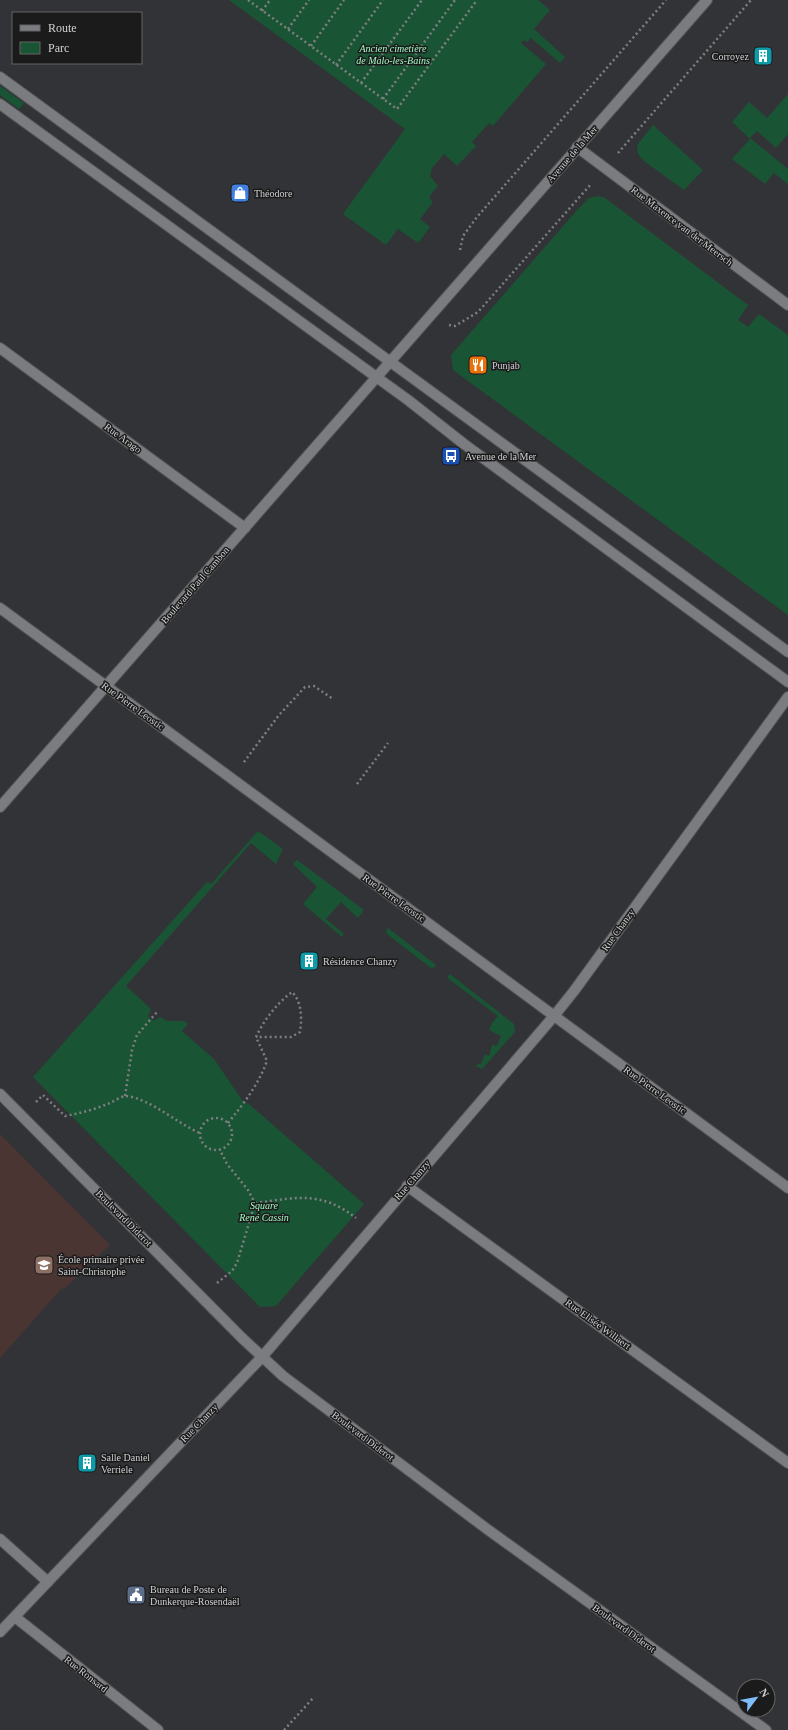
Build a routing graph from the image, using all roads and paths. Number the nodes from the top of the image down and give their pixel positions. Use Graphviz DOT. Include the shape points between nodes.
graph roads {
  1 [pos="248,0"];
  2 [pos="270,0"];
  3 [pos="309,0"];
  4 [pos="344,0"];
  5 [pos="383,0"];
  6 [pos="422,0"];
  7 [pos="455,0"];
  8 [pos="477,0"];
  9 [pos="666,0"];
  10 [pos="707,0"];
  11 [pos="262,11"];
  12 [pos="288,29"];
  13 [pos="311,46"];
  14 [pos="336,65"];
  15 [pos="0,77"];
  16 [pos="361,84"];
  17 [pos="383,99"];
  18 [pos="0,104"];
  19 [pos="577,147"];
  20 [pos="462,280"];
  21 [pos="788,305"];
  22 [pos="0,348"];
  23 [pos="390,362"];
  24 [pos="376,378"];
  25 [pos="245,528"];
  26 [pos="0,608"];
  27 [pos="788,652"];
  28 [pos="788,682"];
  29 [pos="106,687"];
  30 [pos="788,697"];
  31 [pos="333,699"];
  32 [pos="388,743"];
  33 [pos="232,779"];
  34 [pos="357,784"];
  35 [pos="0,807"];
  36 [pos="157,1012"];
  37 [pos="554,1016"];
  38 [pos="256,1037"];
  39 [pos="0,1094"];
  40 [pos="125,1096"];
  41 [pos="22,1116"];
  42 [pos="228,1123"];
  43 [pos="200,1133"];
  44 [pos="220,1150"];
  45 [pos="407,1186"];
  46 [pos="788,1188"];
  47 [pos="255,1203"];
  48 [pos="370,1229"];
  49 [pos="201,1296"];
  50 [pos="262,1357"];
  51 [pos="788,1463"];
  52 [pos="0,1539"];
  53 [pos="48,1582"];
  54 [pos="15,1617"];
  55 [pos="0,1632"];
  56 [pos="314,1697"];
  57 [pos="158,1730"];
  58 [pos="284,1730"];
  59 [pos="766,1730"];
  1 -- 11 [label="path"];
  2 -- 11 [label="path"];
  3 -- 12 [label="path"];
  4 -- 13 [label="path"];
  5 -- 14 [label="path"];
  6 -- 16 [label="path"];
  7 -- 17 [label="path"];
  8 -- 17 [label="path" via="397,109"];
  9 -- 20 [label="path" via="466,230 459,259"];
  10 -- 19 [label="street, Avenue de la Mer"];
  11 -- 12 [label="path"];
  12 -- 13 [label="path"];
  13 -- 14 [label="path"];
  14 -- 16 [label="path"];
  15 -- 23 [label="street"];
  16 -- 17 [label="path"];
  18 -- 24 [label="street"];
  19 -- 20 [label="street, Avenue de la Mer"];
  19 -- 21 [label="street, Rue Maxence van der Meersch"];
  20 -- 23 [label="street, Avenue de la Mer"];
  22 -- 25 [label="street, Rue Arago"];
  23 -- 24 [label="street, Boulevard Paul Cambon"];
  23 -- 27 [label="street"];
  24 -- 25 [label="street, Boulevard Paul Cambon"];
  24 -- 28 [label="street"];
  25 -- 29 [label="street, Boulevard Paul Cambon"];
  26 -- 29 [label="street, Rue Pierre Leostic"];
  29 -- 33 [label="street, Rue Pierre Leostic"];
  29 -- 35 [label="street, Boulevard Paul Cambon"];
  30 -- 37 [label="street, Rue Chanzy"];
  31 -- 33 [label="path" via="314,686 303,688 279,715"];
  32 -- 34 [label="path"];
  33 -- 37 [label="street, Rue Pierre Leostic"];
  36 -- 40 [label="path" via="137,1035"];
  37 -- 45 [label="street, Rue Chanzy"];
  37 -- 46 [label="street, Rue Pierre Leostic"];
  38 -- 38 [label="path" via="283,999 292,992 298,998 302,1021 300,1032 291,1036"];
  38 -- 42 [label="path" via="267,1061 248,1099"];
  39 -- 41 [label="street, Boulevard Diderot"];
  40 -- 41 [label="path" via="92,1110 65,1116 43,1095"];
  40 -- 43 [label="path" via="151,1105"];
  41 -- 49 [label="street, Boulevard Diderot"];
  42 -- 43 [label="path" via="214,1118 204,1123"];
  42 -- 44 [label="path" via="233,1132 231,1141"];
  43 -- 44 [label="path" via="206,1146"];
  44 -- 47 [label="path" via="226,1164 248,1190"];
  45 -- 48 [label="street, Rue Chanzy"];
  45 -- 51 [label="street, Rue Elisée Willaert"];
  47 -- 48 [label="path" via="296,1198 318,1199 343,1208"];
  47 -- 49 [label="path" via="237,1263 232,1271"];
  48 -- 50 [label="street, Rue Chanzy"];
  49 -- 50 [label="street, Boulevard Diderot"];
  50 -- 53 [label="street, Rue Chanzy"];
  50 -- 59 [label="street, Boulevard Diderot" via="283,1376 486,1529"];
  52 -- 53 [label="street"];
  53 -- 54 [label="street, Rue Chanzy"];
  54 -- 55 [label="street, Rue Chanzy"];
  54 -- 57 [label="street, Rue Ronsard"];
  56 -- 58 [label="path"];
}
